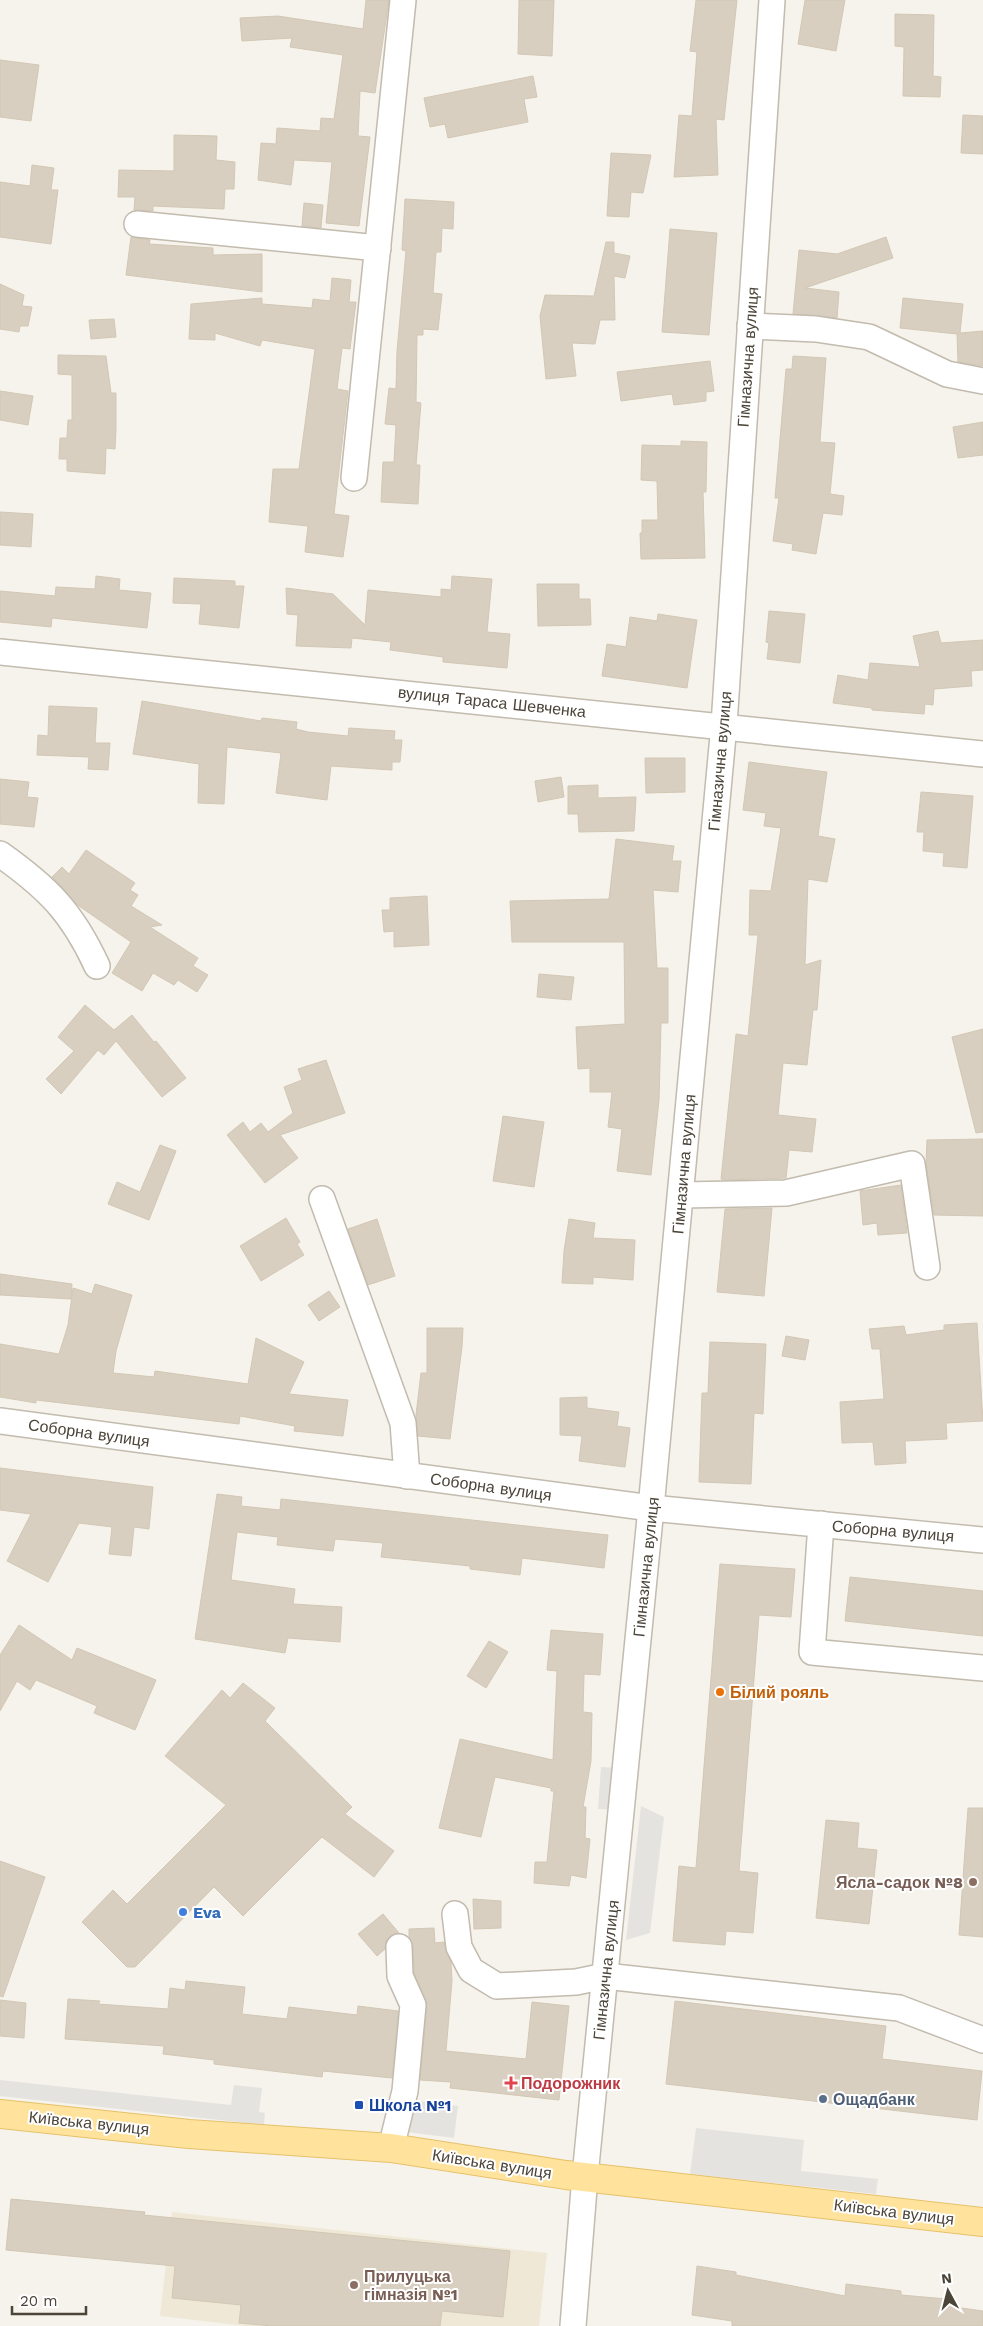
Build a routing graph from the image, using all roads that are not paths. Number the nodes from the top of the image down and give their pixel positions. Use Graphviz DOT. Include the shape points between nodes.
graph roads {
  1 [pos="403,0"];
  2 [pos="772,0"];
  3 [pos="137,224"];
  4 [pos="378,248"];
  5 [pos="750,326"];
  6 [pos="983,381"];
  7 [pos="354,478"];
  8 [pos="0,652"];
  9 [pos="724,726"];
  10 [pos="983,754"];
  11 [pos="0,854"];
  12 [pos="96,966"];
  13 [pos="681,1195"];
  14 [pos="322,1199"];
  15 [pos="927,1267"];
  16 [pos="0,1421"];
  17 [pos="407,1476"];
  18 [pos="651,1508"];
  19 [pos="821,1524"];
  20 [pos="983,1540"];
  21 [pos="983,1668"];
  22 [pos="455,1914"];
  23 [pos="399,1947"];
  24 [pos="605,1976"];
  25 [pos="983,2040"];
  26 [pos="0,2114"];
  27 [pos="391,2148"];
  28 [pos="585,2176"];
  29 [pos="983,2222"];
  30 [pos="574,2326"];
  1 -- 4 [label="street"];
  2 -- 5 [label="street, Гімназична вулиця"];
  3 -- 4 [label="street"];
  4 -- 7 [label="street"];
  5 -- 6 [label="street" via="869,337 947,374"];
  5 -- 9 [label="street, Гімназична вулиця"];
  8 -- 9 [label="street, вулиця Тараса Шевченка"];
  9 -- 10 [label="street, вулиця Тараса Шевченка"];
  9 -- 13 [label="street, Гімназична вулиця"];
  11 -- 12 [label="street" via="61,905 83,935"];
  13 -- 15 [label="street" via="786,1193 912,1164"];
  13 -- 18 [label="street, Гімназична вулиця"];
  14 -- 17 [label="street" via="403,1423"];
  16 -- 17 [label="street, Соборна вулиця"];
  17 -- 18 [label="street, Соборна вулиця"];
  18 -- 19 [label="street, Соборна вулиця"];
  18 -- 24 [label="street, Гімназична вулиця"];
  19 -- 20 [label="street, Соборна вулиця"];
  19 -- 21 [label="street" via="812,1652"];
  22 -- 24 [label="street" via="459,1947 471,1970 497,1986 576,1982"];
  23 -- 27 [label="street" via="400,1976 413,2005 406,2091"];
  24 -- 25 [label="street" via="899,2008"];
  24 -- 28 [label="street, Гімназична вулиця"];
  26 -- 27 [label="main road, Київська вулиця" via="189,2134"];
  27 -- 28 [label="main road, Київська вулиця"];
  28 -- 29 [label="main road, Київська вулиця"];
  28 -- 30 [label="street, Гімназична вулиця"];
}
